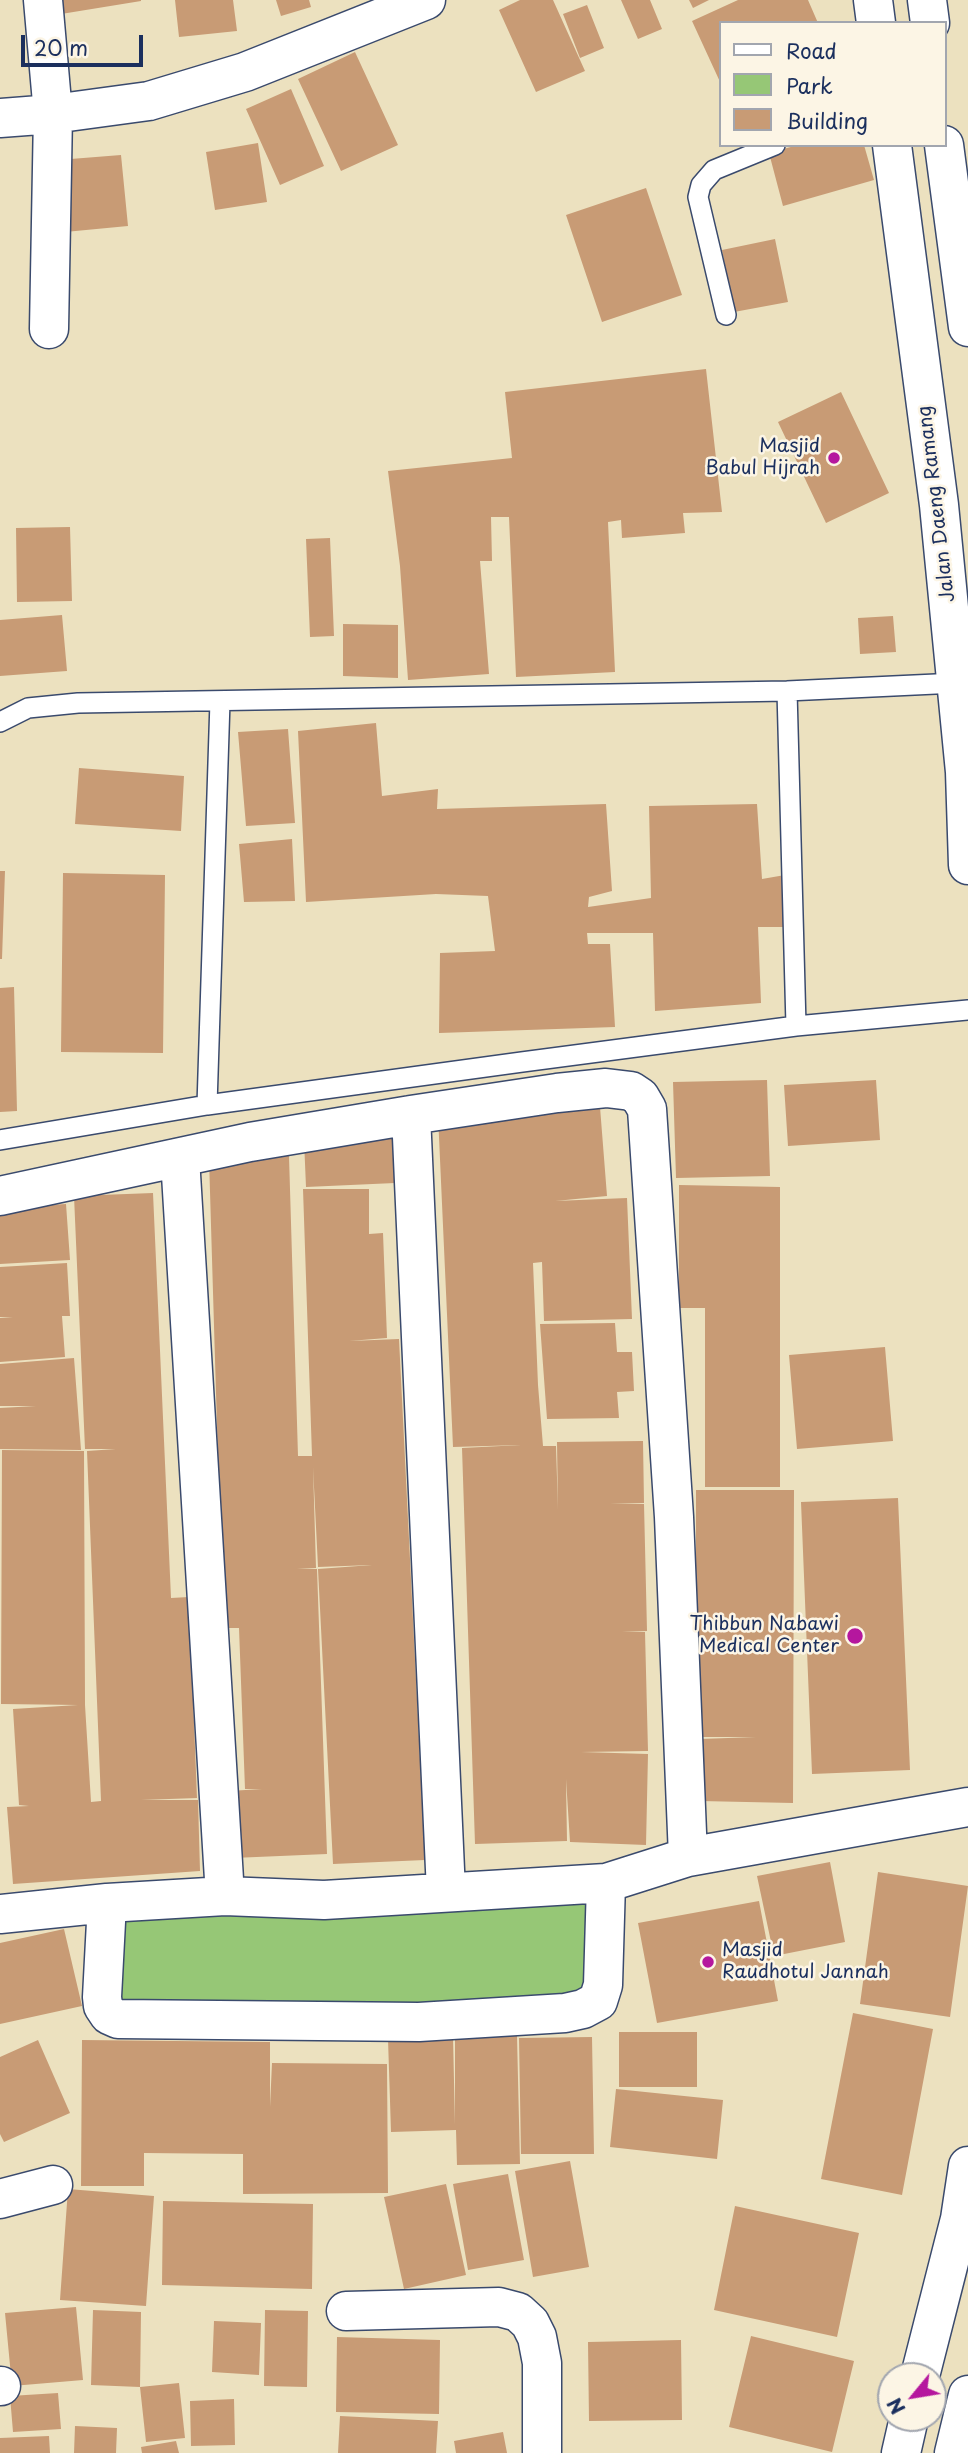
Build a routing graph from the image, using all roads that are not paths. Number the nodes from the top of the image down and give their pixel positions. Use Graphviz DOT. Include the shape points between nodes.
graph roads {
  1 [pos="43,0"];
  2 [pos="426,0"];
  3 [pos="873,0"];
  4 [pos="927,0"];
  5 [pos="876,21"];
  6 [pos="930,21"];
  7 [pos="53,114"];
  8 [pos="0,118"];
  9 [pos="770,147"];
  10 [pos="892,147"];
  11 [pos="945,147"];
  12 [pos="959,192"];
  13 [pos="899,200"];
  14 [pos="726,315"];
  15 [pos="968,327"];
  16 [pos="49,329"];
  17 [pos="962,682"];
  18 [pos="787,691"];
  19 [pos="220,701"];
  20 [pos="0,722"];
  21 [pos="968,865"];
  22 [pos="968,1010"];
  23 [pos="796,1026"];
  24 [pos="207,1105"];
  25 [pos="411,1115"];
  26 [pos="0,1140"];
  27 [pos="180,1158"];
  28 [pos="0,1196"];
  29 [pos="968,1807"];
  30 [pos="688,1857"];
  31 [pos="606,1882"];
  32 [pos="446,1892"];
  33 [pos="225,1896"];
  34 [pos="107,1903"];
  35 [pos="0,1914"];
  36 [pos="968,2166"];
  37 [pos="53,2185"];
  38 [pos="0,2199"];
  39 [pos="964,2220"];
  40 [pos="346,2311"];
  41 [pos="924,2362"];
  42 [pos="968,2395"];
  43 [pos="906,2432"];
  44 [pos="542,2453"];
  45 [pos="901,2453"];
  46 [pos="954,2453"];
  1 -- 7 [label="street"];
  2 -- 7 [label="street" via="233,76 149,101"];
  3 -- 5 [label="street"];
  4 -- 6 [label="street"];
  7 -- 8 [label="street"];
  7 -- 16 [label="street"];
  9 -- 14 [label="lane" via="713,170 701,185 698,197"];
  10 -- 13 [label="street, Jalan Daeng Ramang"];
  11 -- 12 [label="street"];
  12 -- 13 [label="street"];
  12 -- 15 [label="street"];
  13 -- 17 [label="street, Jalan Daeng Ramang"];
  17 -- 18 [label="lane"];
  17 -- 21 [label="street, Jalan Daeng Ramang"];
  18 -- 19 [label="lane"];
  18 -- 23 [label="lane"];
  19 -- 20 [label="lane" via="28,708"];
  19 -- 24 [label="lane"];
  22 -- 23 [label="lane"];
  23 -- 24 [label="lane"];
  24 -- 26 [label="lane"];
  25 -- 27 [label="street"];
  25 -- 30 [label="street" via="606,1088 631,1091 648,1109 674,1517"];
  25 -- 32 [label="street"];
  27 -- 28 [label="street"];
  27 -- 33 [label="street"];
  29 -- 30 [label="street"];
  30 -- 31 [label="street"];
  31 -- 32 [label="street"];
  31 -- 34 [label="street" via="603,1985 598,2001 565,2013 419,2022 118,2020 109,2015 102,1997"];
  32 -- 33 [label="street" via="324,1900"];
  33 -- 34 [label="street"];
  34 -- 35 [label="street"];
  36 -- 39 [label="street"];
  37 -- 38 [label="street"];
  39 -- 41 [label="street"];
  40 -- 44 [label="street" via="499,2307 518,2312 537,2337 542,2363"];
  42 -- 46 [label="street"];
  43 -- 45 [label="street"];
}
